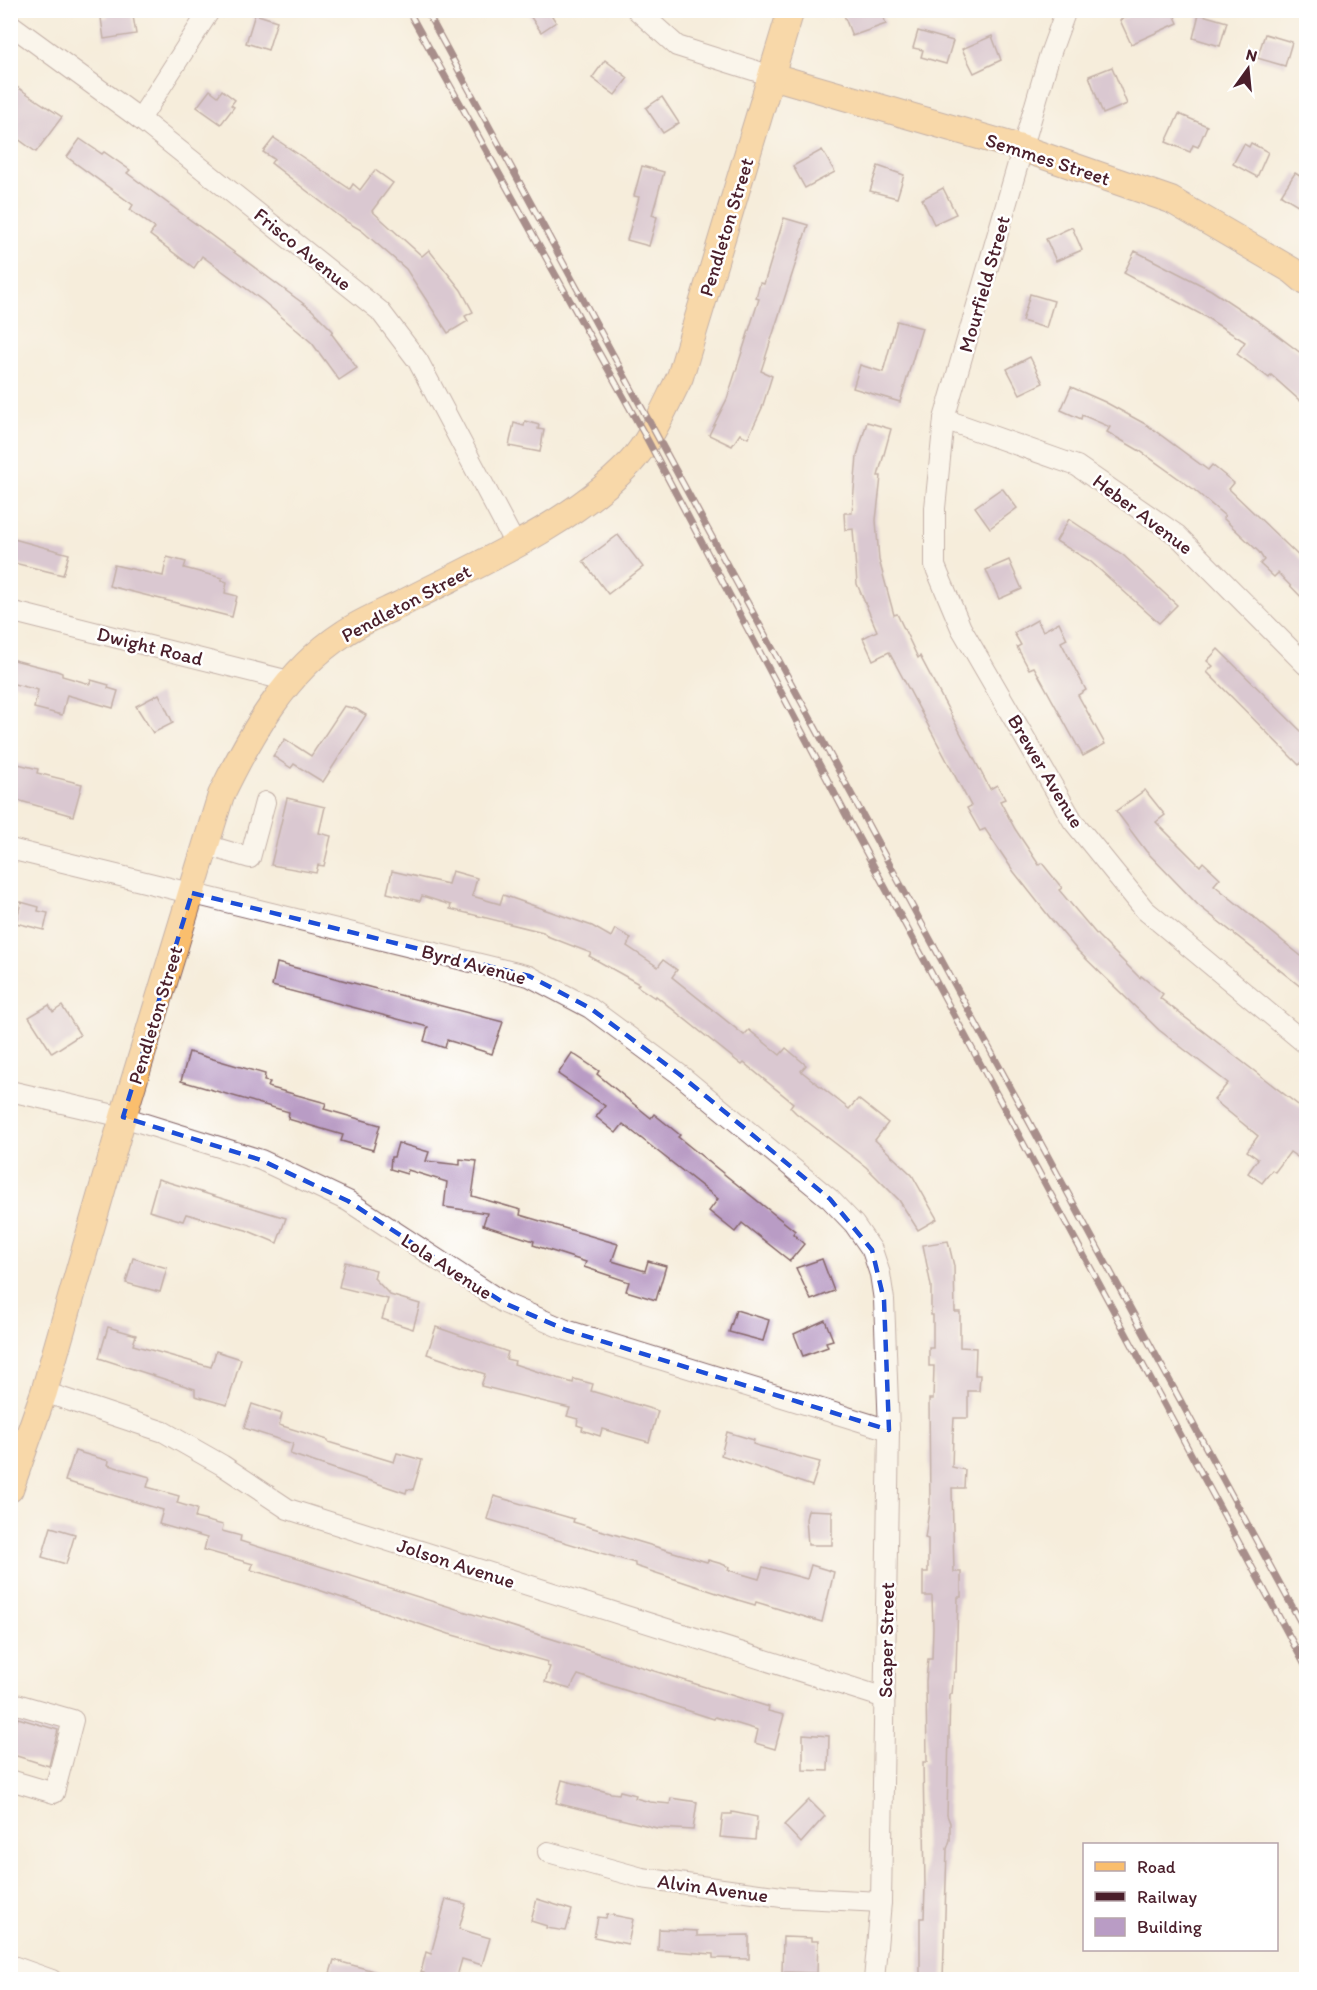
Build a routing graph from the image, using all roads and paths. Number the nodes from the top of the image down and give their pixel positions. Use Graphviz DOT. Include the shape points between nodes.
graph roads {
  1 [pos="210,10"];
  2 [pos="637,10"];
  3 [pos="791,10"];
  4 [pos="1066,10"];
  5 [pos="10,24"];
  6 [pos="772,76"];
  7 [pos="140,119"];
  8 [pos="1024,149"];
  9 [pos="1306,282"];
  10 [pos="944,419"];
  11 [pos="515,544"];
  12 [pos="10,611"];
  13 [pos="1306,665"];
  14 [pos="289,681"];
  15 [pos="265,802"];
  16 [pos="206,845"];
  17 [pos="10,849"];
  18 [pos="192,893"];
  19 [pos="1306,1044"];
  20 [pos="10,1091"];
  21 [pos="123,1118"];
  22 [pos="884,1300"];
  23 [pos="44,1392"];
  24 [pos="889,1430"];
  25 [pos="10,1490"];
  26 [pos="885,1698"];
  27 [pos="10,1701"];
  28 [pos="10,1780"];
  29 [pos="548,1852"];
  30 [pos="881,1902"];
  31 [pos="10,1965"];
  32 [pos="52,1980"];
  33 [pos="874,1980"];
  1 -- 7 [label="street"];
  2 -- 6 [label="street" via="677,46"];
  3 -- 6 [label="main road, Pendleton Street"];
  4 -- 8 [label="street, Mourfield Street"];
  5 -- 7 [label="street, Frisco Avenue"];
  6 -- 8 [label="main road, Semmes Street"];
  6 -- 11 [label="main road, Pendleton Street" via="680,377 654,428 631,461 596,496"];
  7 -- 11 [label="street, Frisco Avenue" via="380,311 418,361"];
  8 -- 9 [label="main road, Semmes Street" via="1171,200 1293,270"];
  8 -- 10 [label="street, Mourfield Street"];
  10 -- 13 [label="street, Heber Avenue" via="1077,466 1177,535"];
  10 -- 19 [label="street, Brewer Avenue" via="935,508 935,566 961,628 1067,810 1145,910"];
  11 -- 14 [label="main road, Pendleton Street" via="342,634"];
  12 -- 14 [label="street, Dwight Road"];
  14 -- 16 [label="main road, Pendleton Street" via="241,754 221,795"];
  15 -- 16 [label="street" via="250,858"];
  16 -- 18 [label="main road, Pendleton Street"];
  17 -- 18 [label="street, Byrd Avenue"];
  18 -- 21 [label="main road, Pendleton Street"];
  18 -- 22 [label="street, Byrd Avenue" via="529,976 590,1008 679,1074 831,1199 872,1250"];
  20 -- 21 [label="street, Lola Avenue"];
  21 -- 23 [label="main road, Pendleton Street"];
  21 -- 24 [label="street, Lola Avenue" via="261,1160 348,1201 504,1303 566,1330"];
  22 -- 24 [label="street, Scaper Street"];
  23 -- 25 [label="main road, Pendleton Street"];
  23 -- 26 [label="street, Jolson Avenue" via="164,1432 288,1509"];
  24 -- 26 [label="street, Scaper Street"];
  26 -- 30 [label="street, Scaper Street"];
  27 -- 28 [label="street" via="73,1720 54,1793"];
  29 -- 30 [label="street, Alvin Avenue" via="642,1878 782,1897"];
  30 -- 33 [label="street, Scaper Street"];
  31 -- 32 [label="street"];
}
